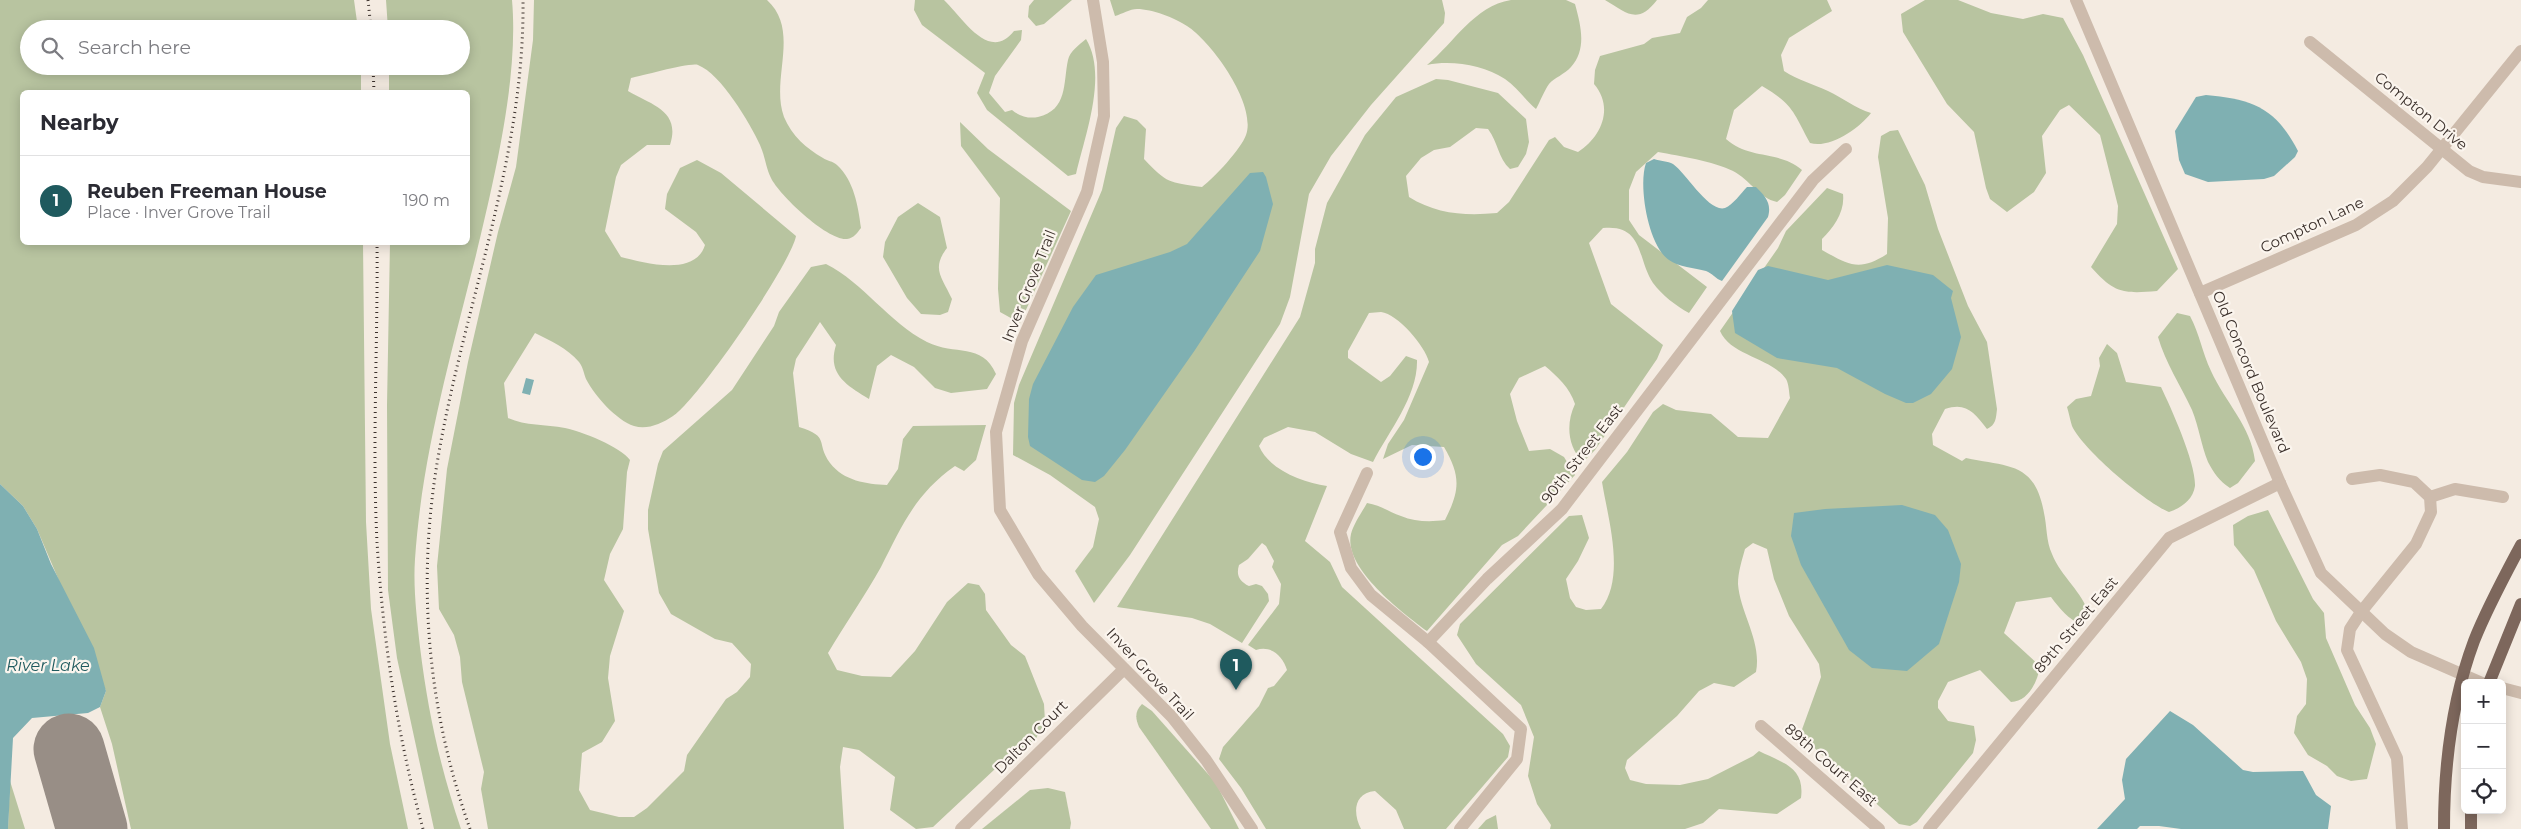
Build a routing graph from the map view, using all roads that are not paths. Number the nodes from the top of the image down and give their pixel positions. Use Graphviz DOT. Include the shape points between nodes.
graph roads {
  1 [pos="1093,0"];
  2 [pos="2076,0"];
  3 [pos="2310,42"];
  4 [pos="2521,51"];
  5 [pos="1846,149"];
  6 [pos="2442,150"];
  7 [pos="2521,182"];
  8 [pos="2200,293"];
  9 [pos="1367,473"];
  10 [pos="2352,479"];
  11 [pos="2280,483"];
  12 [pos="2430,497"];
  13 [pos="2502,497"];
  14 [pos="2521,545"];
  15 [pos="2521,604"];
  16 [pos="2361,612"];
  17 [pos="1428,642"];
  18 [pos="1124,669"];
  19 [pos="2464,674"];
  20 [pos="2474,679"];
  21 [pos="2491,679"];
  22 [pos="2506,689"];
  23 [pos="2521,692"];
  24 [pos="1761,726"];
  25 [pos="2470,814"];
  26 [pos="962,829"];
  27 [pos="1252,829"];
  28 [pos="1460,829"];
  29 [pos="1879,829"];
  30 [pos="1929,829"];
  31 [pos="2402,829"];
  32 [pos="2444,829"];
  33 [pos="2471,829"];
  1 -- 18 [label="street, Inver Grove Trail" via="1103,62 1104,116 1087,192 1022,341 996,432 1000,510 1038,574"];
  2 -- 8 [label="street, Old Concord Boulevard"];
  3 -- 6 [label="street, Compton Drive"];
  4 -- 6 [label="street, Compton Lane"];
  5 -- 17 [label="street, 90th Street East" via="1813,180 1562,508 1487,579"];
  6 -- 7 [label="street, Compton Drive" via="2476,175"];
  6 -- 8 [label="street, Compton Lane" via="2403,192 2375,214"];
  8 -- 11 [label="street, Old Concord Boulevard"];
  9 -- 17 [label="street" via="1340,532 1351,568 1371,595"];
  10 -- 12 [label="street" via="2380,475 2414,482"];
  11 -- 16 [label="street, Old Concord Boulevard" via="2322,573"];
  11 -- 30 [label="street, 89th Street East" via="2169,538"];
  12 -- 13 [label="street" via="2455,490"];
  12 -- 16 [label="street" via="2431,512 2416,544"];
  14 -- 19 [label="main road" via="2490,603"];
  15 -- 21 [label="main road"];
  16 -- 19 [label="street, Old Concord Boulevard" via="2411,652"];
  16 -- 31 [label="street" via="2350,629 2347,650 2397,758"];
  17 -- 28 [label="street" via="1521,729 1517,760"];
  18 -- 26 [label="street, Dalton Court"];
  18 -- 27 [label="street, Inver Grove Trail" via="1172,717 1206,760"];
  19 -- 20 [label="street, Old Concord Boulevard"];
  19 -- 32 [label="main road" via="2449,744"];
  22 -- 23 [label="street"];
  24 -- 29 [label="street, 89th Court East"];
  25 -- 33 [label="main road"];
}
